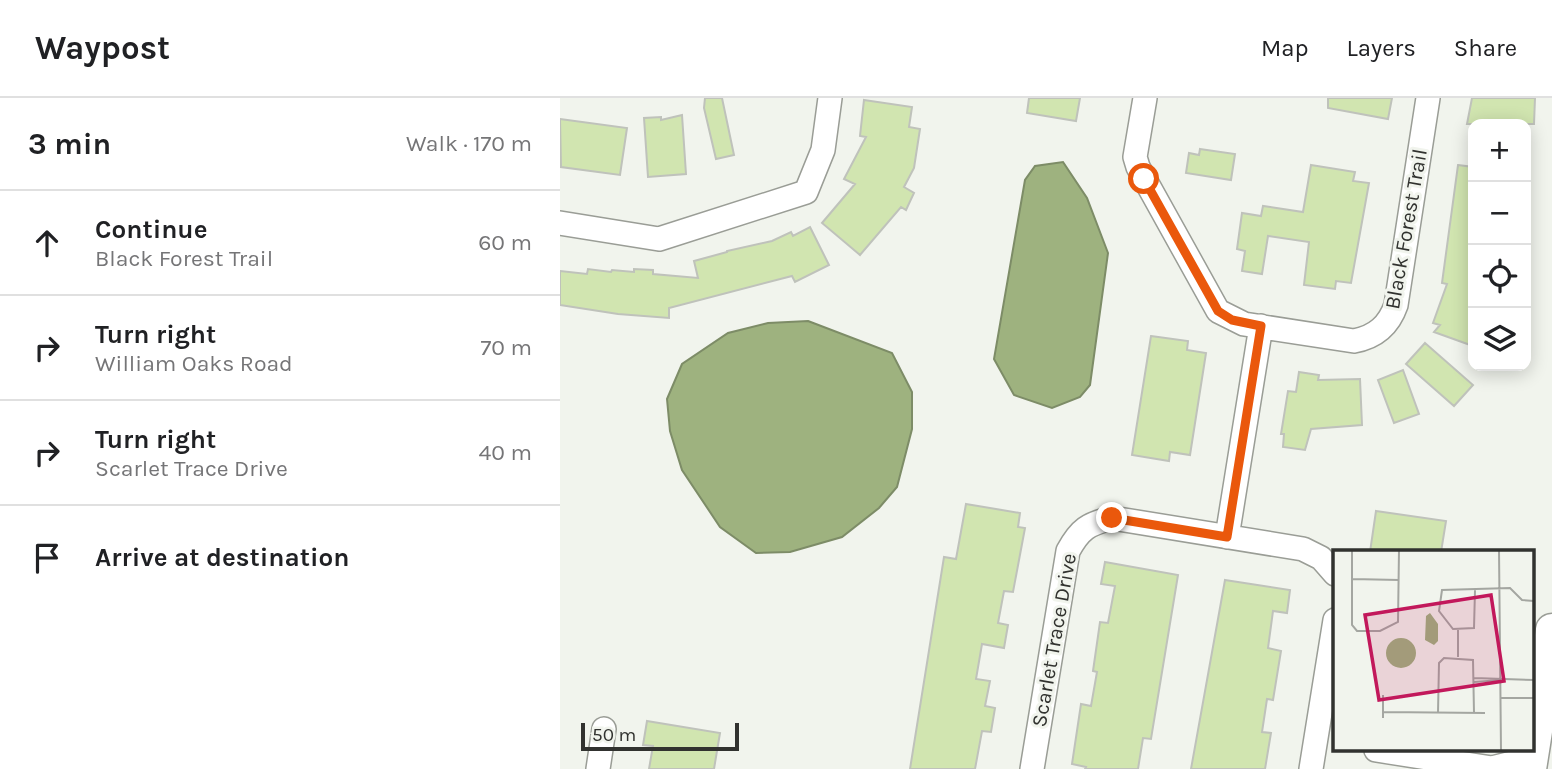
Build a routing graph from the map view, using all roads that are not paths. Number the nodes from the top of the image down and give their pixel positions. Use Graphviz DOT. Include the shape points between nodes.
graph roads {
  1 [pos="830,98"];
  2 [pos="1145,98"];
  3 [pos="1428,98"];
  4 [pos="560,223"];
  5 [pos="1261,326"];
  6 [pos="1227,537"];
  7 [pos="1333,571"];
  8 [pos="1552,630"];
  9 [pos="1333,646"];
  10 [pos="1328,711"];
  11 [pos="1534,723"];
  12 [pos="604,729"];
  13 [pos="1325,742"];
  14 [pos="1389,752"];
  15 [pos="1527,759"];
  16 [pos="598,769"];
  17 [pos="1032,769"];
  18 [pos="1311,769"];
  1 -- 4 [label="street" via="823,150 806,192 659,239"];
  2 -- 5 [label="street, Black Forest Trail" via="1136,157 1144,179 1218,311 1232,320"];
  3 -- 5 [label="street, Black Forest Trail" via="1391,317 1376,333 1354,341"];
  5 -- 6 [label="street"];
  6 -- 7 [label="street, Scarlet Trace Drive" via="1303,549"];
  6 -- 17 [label="street, Scarlet Trace Drive" via="1112,518 1093,523 1076,536 1068,551"];
  8 -- 11 [label="main road"];
  9 -- 10 [label="street"];
  10 -- 13 [label="street"];
  12 -- 16 [label="street"];
  13 -- 18 [label="street"];
  14 -- 15 [label="street" via="1492,768"];
}
